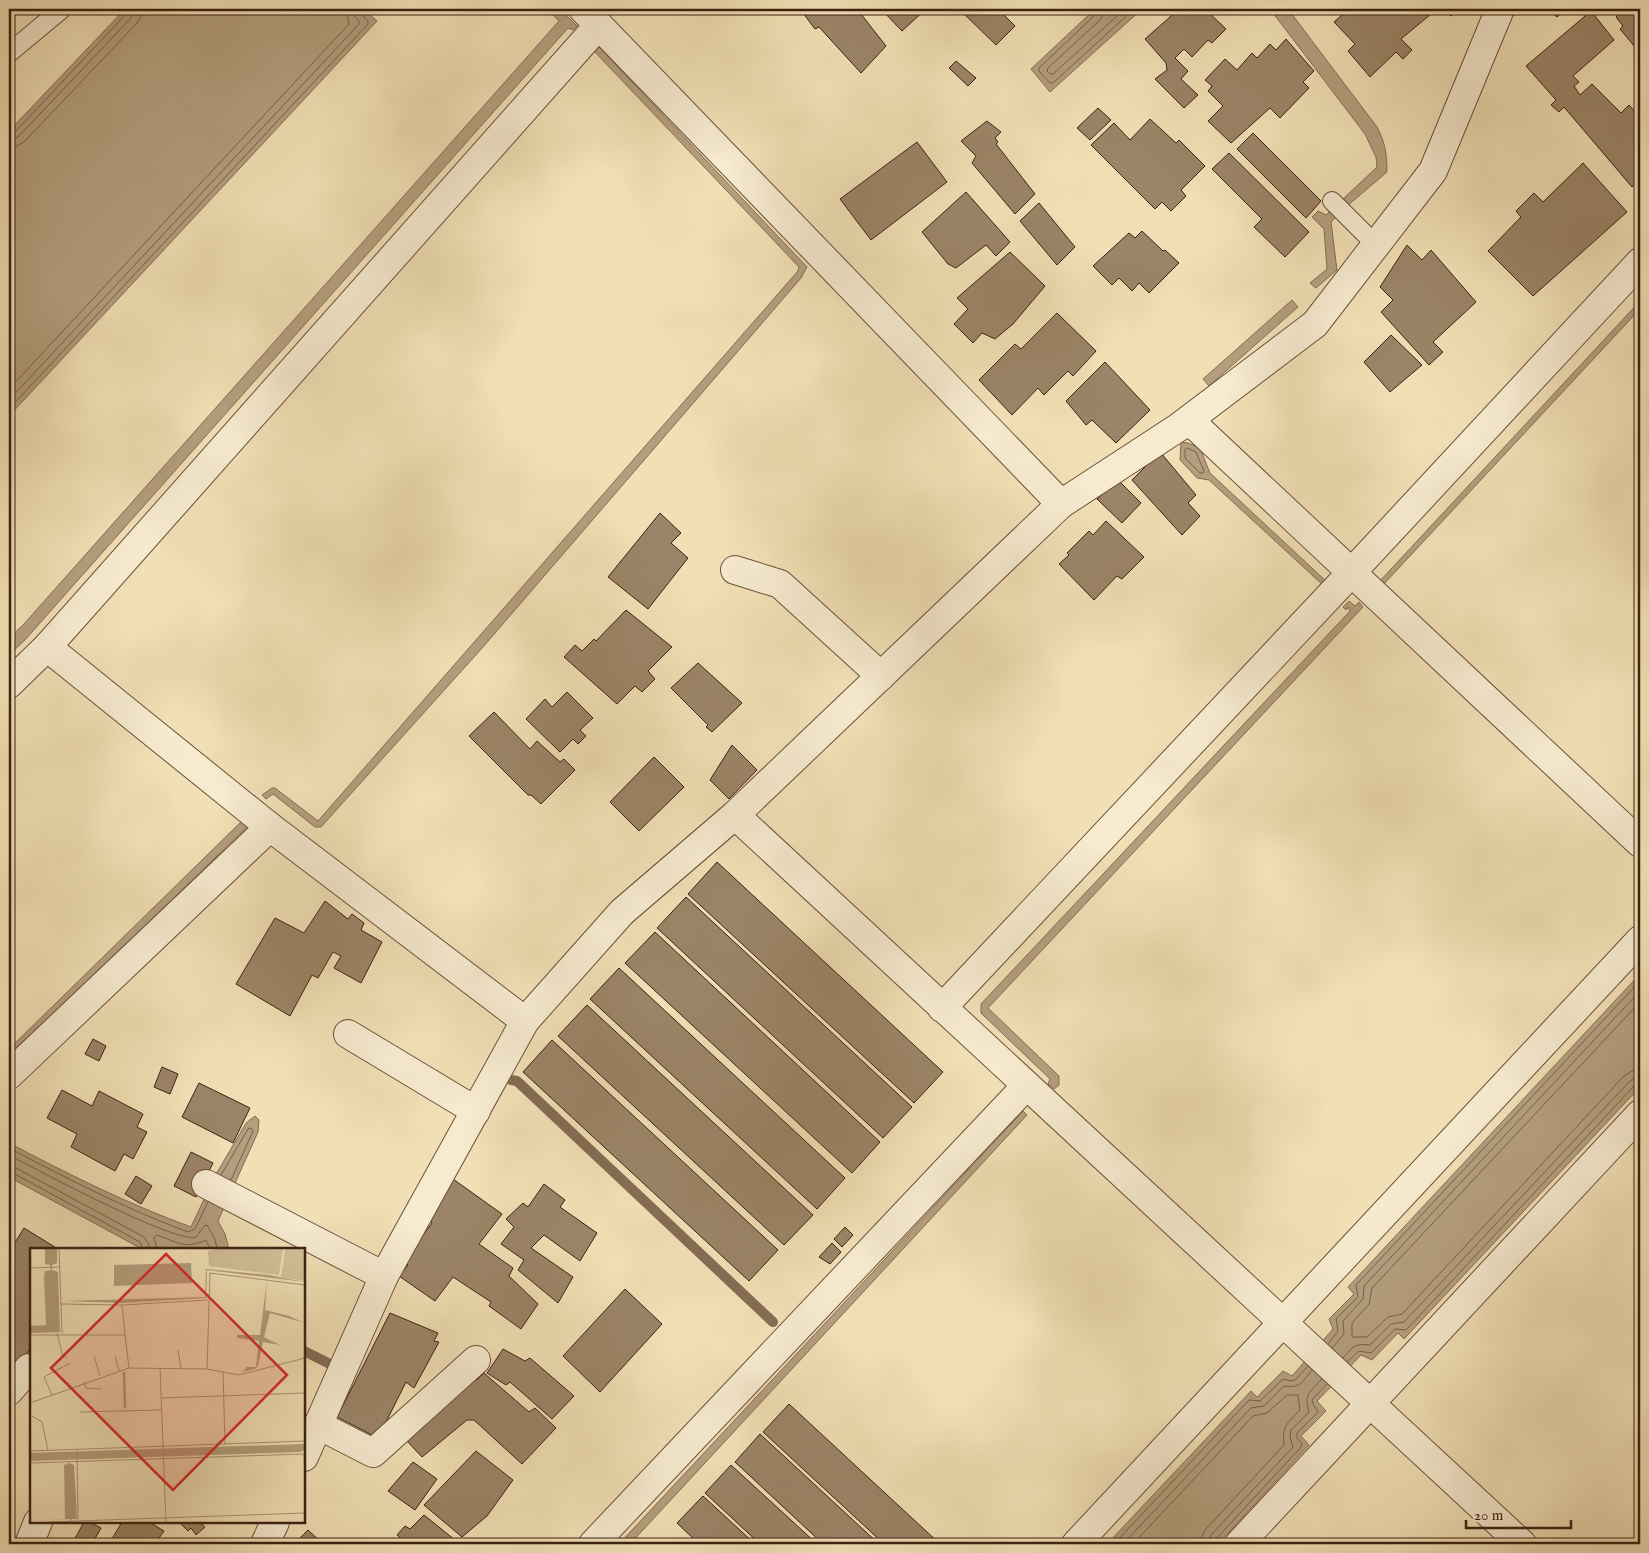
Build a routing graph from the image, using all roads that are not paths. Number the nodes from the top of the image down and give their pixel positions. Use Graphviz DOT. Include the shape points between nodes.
graph roads {
  1 [pos="62,9"];
  2 [pos="1500,9"];
  3 [pos="591,17"];
  4 [pos="9,53"];
  5 [pos="1332,201"];
  6 [pos="1376,245"];
  7 [pos="1640,262"];
  8 [pos="1189,420"];
  9 [pos="1061,504"];
  10 [pos="735,570"];
  11 [pos="1352,572"];
  12 [pos="47,647"];
  13 [pos="881,676"];
  14 [pos="9,684"];
  15 [pos="735,815"];
  16 [pos="270,827"];
  17 [pos="1640,843"];
  18 [pos="1640,940"];
  19 [pos="942,1008"];
  20 [pos="525,1021"];
  21 [pos="348,1034"];
  22 [pos="9,1075"];
  23 [pos="1026,1086"];
  24 [pos="476,1111"];
  25 [pos="1640,1114"];
  26 [pos="206,1184"];
  27 [pos="384,1276"];
  28 [pos="1282,1322"];
  29 [pos="476,1360"];
  30 [pos="29,1368"];
  31 [pos="9,1391"];
  32 [pos="1364,1398"];
  33 [pos="318,1425"];
  34 [pos="305,1454"];
  35 [pos="38,1523"];
  36 [pos="275,1523"];
  37 [pos="29,1544"];
  38 [pos="265,1544"];
  39 [pos="593,1544"];
  40 [pos="1076,1544"];
  41 [pos="1239,1544"];
  42 [pos="1522,1544"];
  1 -- 4 [label="lane"];
  2 -- 6 [label="street" via="1433,171"];
  3 -- 9 [label="street"];
  3 -- 12 [label="street"];
  5 -- 6 [label="lane"];
  6 -- 8 [label="street" via="1315,324"];
  7 -- 11 [label="street"];
  8 -- 9 [label="street"];
  8 -- 11 [label="street"];
  9 -- 13 [label="street"];
  10 -- 13 [label="street" via="780,584"];
  11 -- 17 [label="street"];
  11 -- 19 [label="street"];
  12 -- 14 [label="street"];
  12 -- 16 [label="street"];
  13 -- 15 [label="street"];
  15 -- 19 [label="street"];
  15 -- 20 [label="street" via="622,912"];
  16 -- 20 [label="street"];
  16 -- 22 [label="street"];
  18 -- 28 [label="street"];
  19 -- 23 [label="street"];
  20 -- 24 [label="street"];
  21 -- 24 [label="street"];
  23 -- 28 [label="street"];
  23 -- 39 [label="street"];
  24 -- 27 [label="street"];
  25 -- 32 [label="street"];
  26 -- 27 [label="street"];
  27 -- 33 [label="street"];
  28 -- 32 [label="street"];
  28 -- 40 [label="street"];
  29 -- 33 [label="street" via="372,1453"];
  30 -- 31 [label="street"];
  32 -- 41 [label="street"];
  32 -- 42 [label="street"];
  33 -- 34 [label="street"];
  35 -- 37 [label="street"];
  36 -- 38 [label="street"];
}
